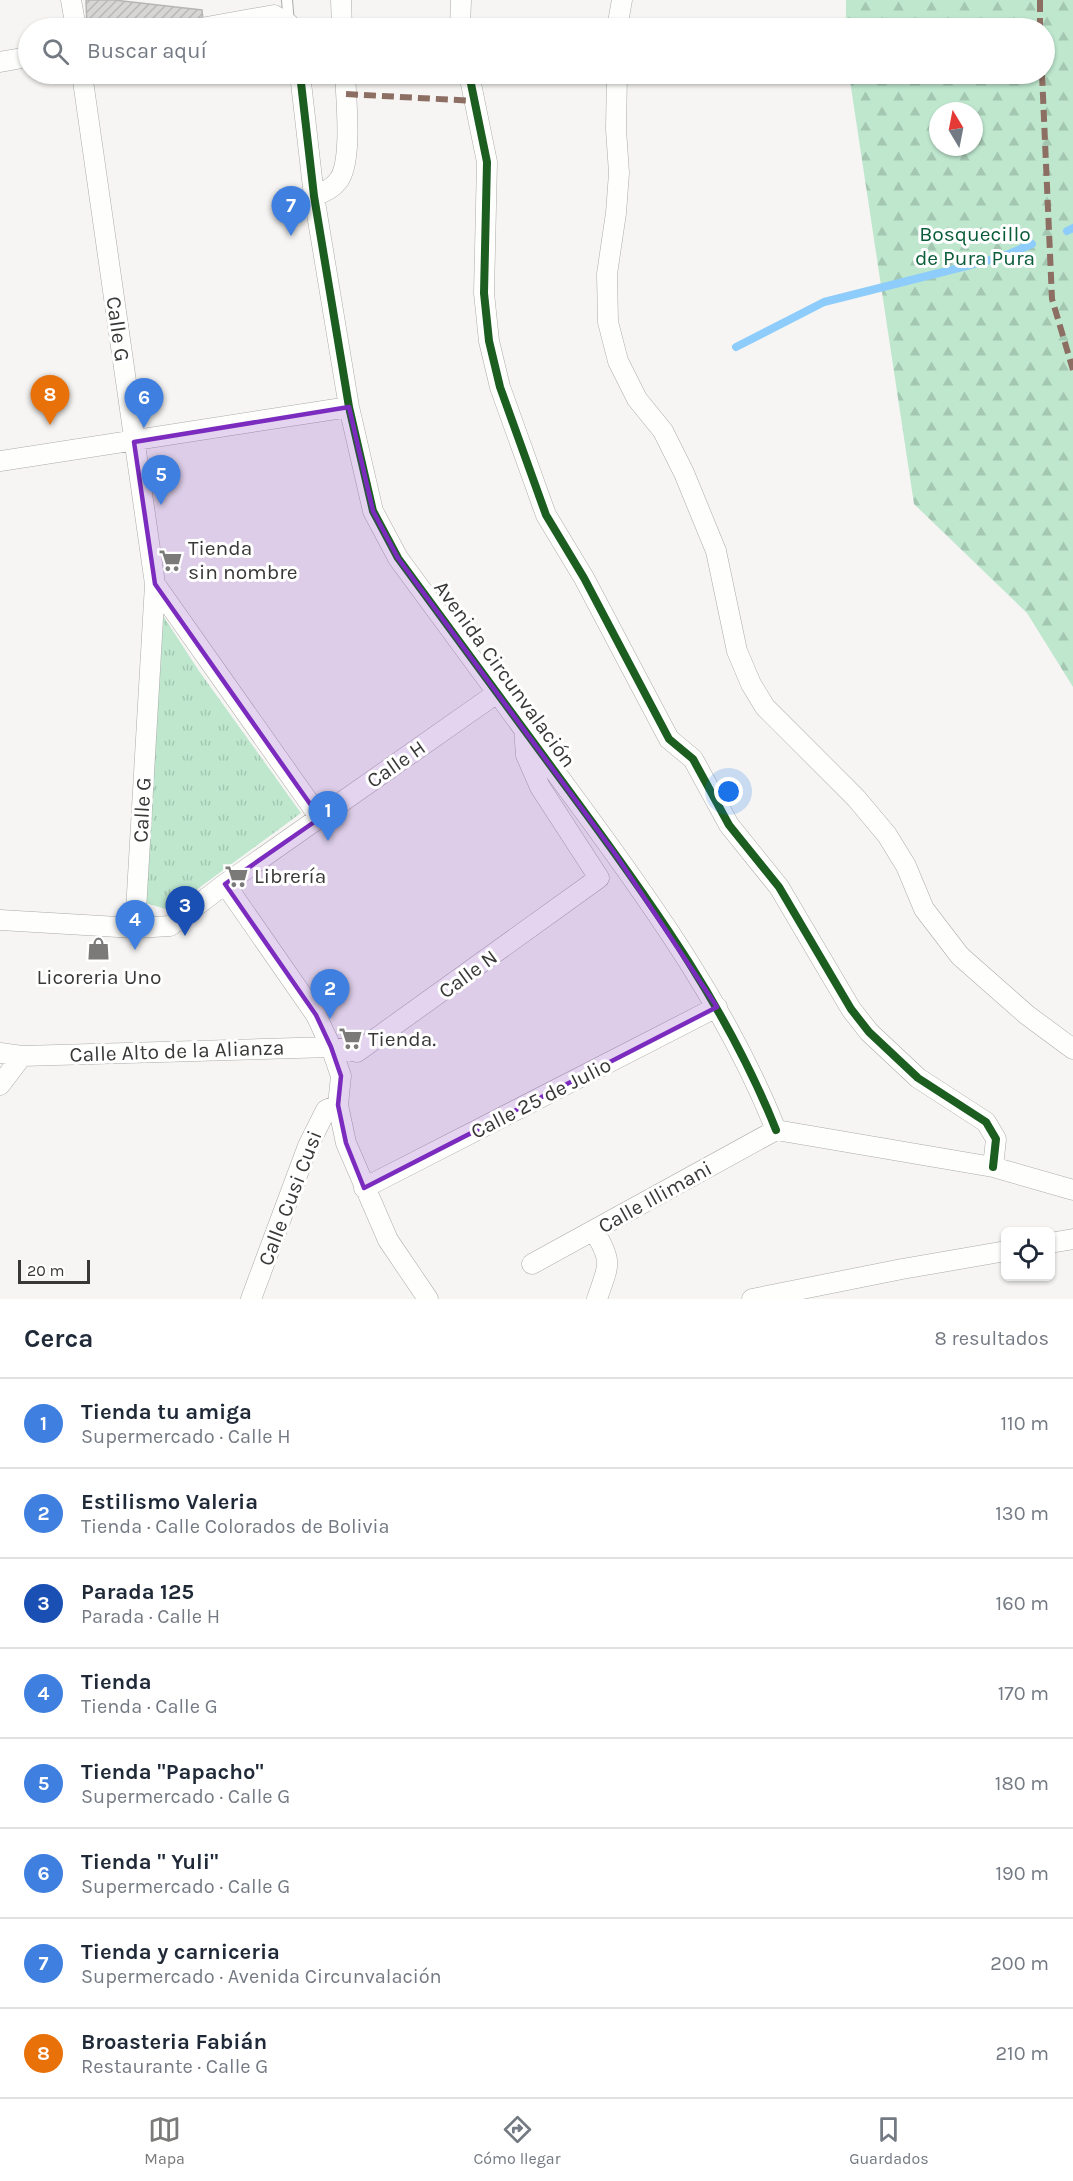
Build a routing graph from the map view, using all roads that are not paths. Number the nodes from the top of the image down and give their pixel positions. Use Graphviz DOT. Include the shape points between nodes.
graph roads {
  1 [pos="71,0"];
  2 [pos="287,0"];
  3 [pos="341,0"];
  4 [pos="461,0"];
  5 [pos="622,0"];
  6 [pos="74,18"];
  7 [pos="257,18"];
  8 [pos="278,18"];
  9 [pos="290,18"];
  10 [pos="342,18"];
  11 [pos="460,18"];
  12 [pos="619,18"];
  13 [pos="18,59"];
  14 [pos="0,62"];
  15 [pos="83,84"];
  16 [pos="301,84"];
  17 [pos="345,84"];
  18 [pos="471,84"];
  19 [pos="617,84"];
  20 [pos="314,196"];
  21 [pos="349,408"];
  22 [pos="134,442"];
  23 [pos="0,461"];
  24 [pos="155,584"];
  25 [pos="497,693"];
  26 [pos="524,728"];
  27 [pos="320,818"];
  28 [pos="225,884"];
  29 [pos="0,920"];
  30 [pos="135,928"];
  31 [pos="717,1007"];
  32 [pos="331,1047"];
  33 [pos="1073,1049"];
  34 [pos="0,1053"];
  35 [pos="22,1056"];
  36 [pos="0,1085"];
  37 [pos="338,1105"];
  38 [pos="776,1130"];
  39 [pos="993,1167"];
  40 [pos="364,1188"];
  41 [pos="1073,1191"];
  42 [pos="594,1231"];
  43 [pos="1073,1239"];
  44 [pos="1055,1242"];
  45 [pos="1001,1252"];
  46 [pos="532,1264"];
  47 [pos="427,1298"];
  48 [pos="251,1299"];
  49 [pos="597,1299"];
  50 [pos="752,1299"];
  1 -- 6 [label="street"];
  2 -- 9 [label="lane"];
  3 -- 10 [label="street"];
  4 -- 11 [label="street"];
  5 -- 12 [label="street"];
  7 -- 8 [label="street"];
  13 -- 14 [label="street"];
  15 -- 22 [label="street, Calle G"];
  16 -- 20 [label="street, Avenida Circunvalación"];
  17 -- 20 [label="street" via="345,170 337,182"];
  18 -- 39 [label="street" via="487,162 484,293 489,341 500,387 546,515 669,739 693,759 729,825 779,887 851,1009 869,1032 918,1078 986,1122 996,1139"];
  19 -- 33 [label="street" via="619,173 607,274 608,322 618,361 637,399 663,431 716,551 737,651 751,684 765,707 856,798 887,835 906,866 924,909 960,956"];
  20 -- 21 [label="street, Avenida Circunvalación"];
  21 -- 22 [label="street"];
  21 -- 25 [label="street, Avenida Circunvalación" via="373,511 398,558"];
  22 -- 23 [label="street"];
  22 -- 24 [label="street, Calle G"];
  24 -- 27 [label="street, Calle G"];
  24 -- 30 [label="street, Calle G"];
  25 -- 26 [label="street, Avenida Circunvalación"];
  25 -- 27 [label="street, Calle H"];
  26 -- 31 [label="street, Avenida Circunvalación" via="648,901"];
  26 -- 32 [label="street, Calle N" via="526,755 540,787 599,878 357,1052"];
  27 -- 28 [label="street, Calle H"];
  28 -- 30 [label="street, Calle H" via="170,926"];
  28 -- 32 [label="street" via="316,1015"];
  29 -- 30 [label="street, Calle H"];
  31 -- 38 [label="street, Avenida Circunvalación" via="758,1085"];
  31 -- 40 [label="street, Calle 25 de Julio"];
  32 -- 35 [label="street, Calle Alto de la Alianza"];
  32 -- 37 [label="street" via="341,1076"];
  34 -- 35 [label="street, Calle Alto de la Alianza"];
  35 -- 36 [label="street"];
  37 -- 40 [label="street" via="346,1143"];
  37 -- 48 [label="street, Calle Cusi Cusi" via="326,1110 308,1146"];
  38 -- 39 [label="street"];
  38 -- 42 [label="street, Calle Illimani"];
  39 -- 41 [label="street"];
  40 -- 47 [label="street" via="388,1240"];
  42 -- 46 [label="street, Calle Illimani"];
  42 -- 49 [label="street" via="609,1266"];
  43 -- 44 [label="street"];
  45 -- 50 [label="street"];
}
